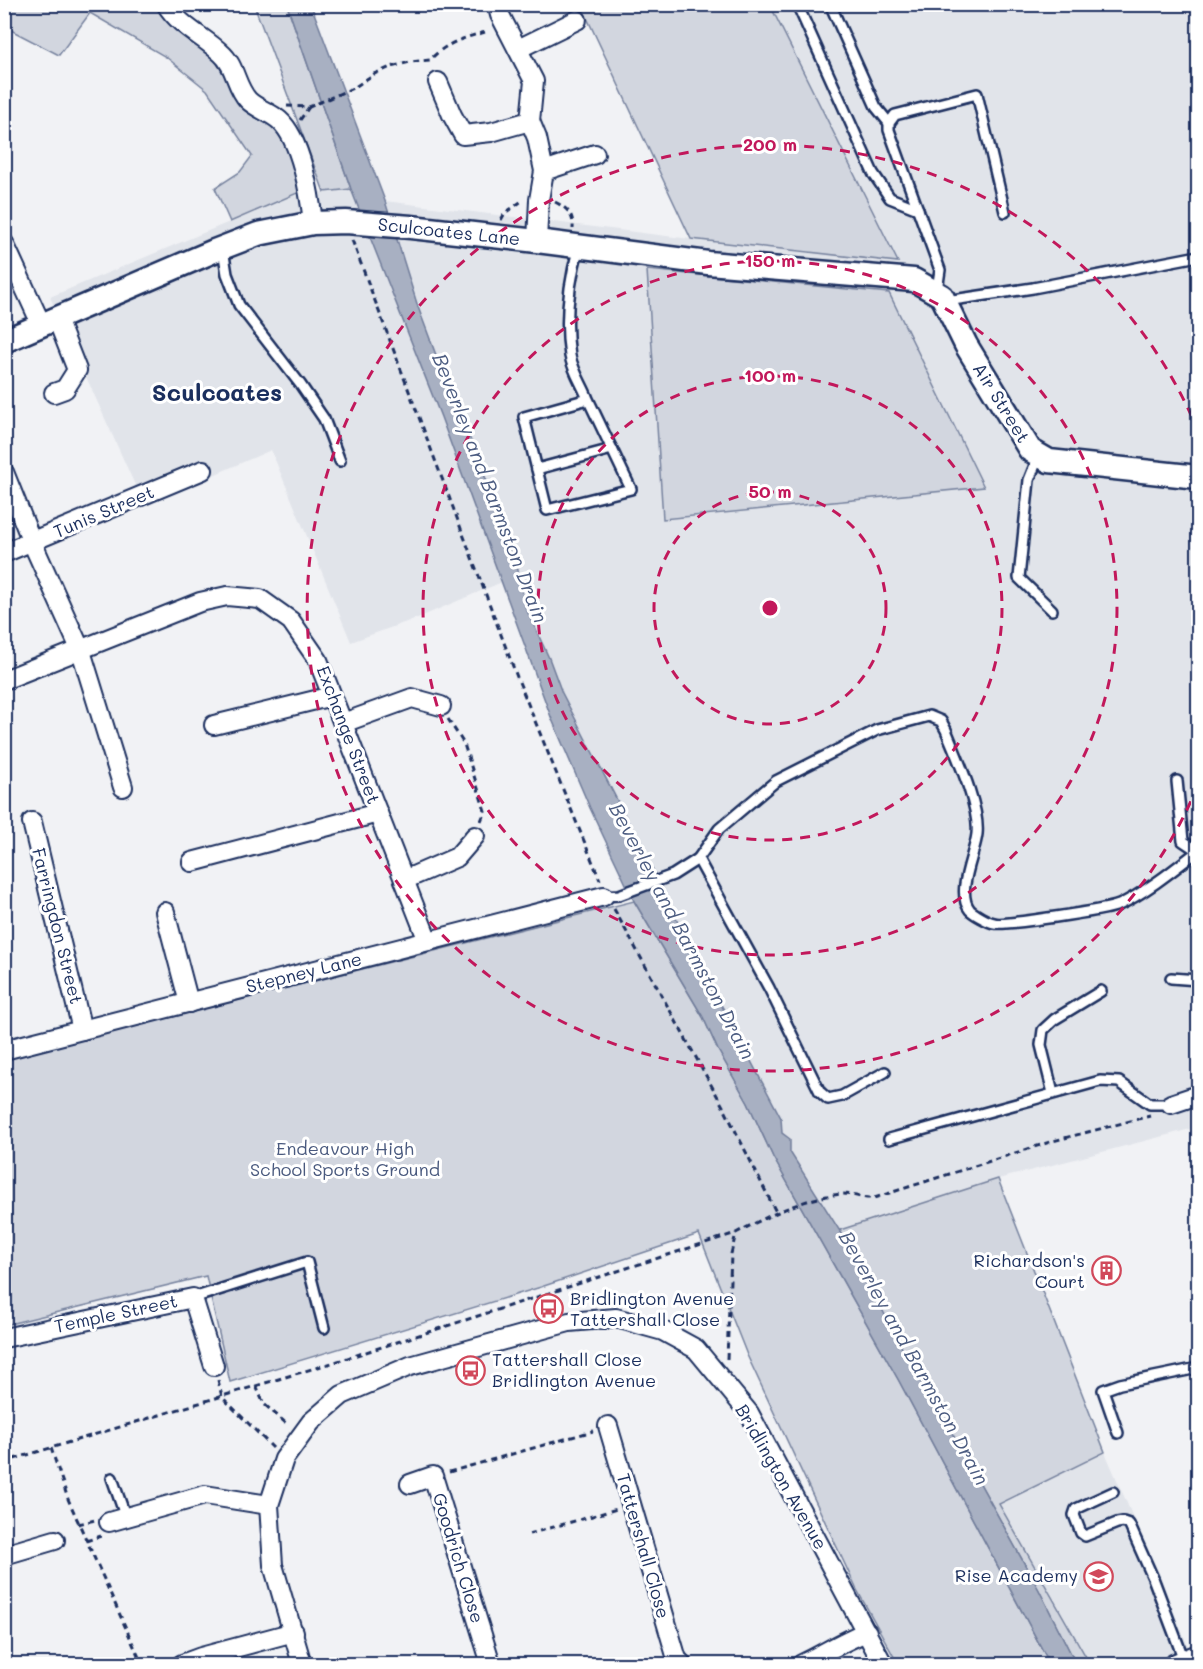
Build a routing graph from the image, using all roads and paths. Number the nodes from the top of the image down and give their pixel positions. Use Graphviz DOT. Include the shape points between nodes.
graph roads {
  1 [pos="166,4"];
  2 [pos="497,4"];
  3 [pos="797,4"];
  4 [pos="830,4"];
  5 [pos="577,20"];
  6 [pos="506,24"];
  7 [pos="518,49"];
  8 [pos="438,82"];
  9 [pos="309,107"];
  10 [pos="530,121"];
  11 [pos="889,123"];
  12 [pos="595,154"];
  13 [pos="544,171"];
  14 [pos="918,209"];
  15 [pos="1005,212"];
  16 [pos="313,223"];
  17 [pos="354,223"];
  18 [pos="537,241"];
  19 [pos="4,243"];
  20 [pos="579,246"];
  21 [pos="223,247"];
  22 [pos="1198,256"];
  23 [pos="940,297"];
  24 [pos="49,323"];
  25 [pos="4,341"];
  26 [pos="54,393"];
  27 [pos="588,399"];
  28 [pos="612,449"];
  29 [pos="1039,455"];
  30 [pos="340,461"];
  31 [pos="537,469"];
  32 [pos="203,470"];
  33 [pos="4,472"];
  34 [pos="1198,477"];
  35 [pos="32,542"];
  36 [pos="4,553"];
  37 [pos="1052,610"];
  38 [pos="81,651"];
  39 [pos="4,680"];
  40 [pos="332,696"];
  41 [pos="441,706"];
  42 [pos="343,723"];
  43 [pos="214,725"];
  44 [pos="1178,780"];
  45 [pos="123,787"];
  46 [pos="378,813"];
  47 [pos="32,822"];
  48 [pos="475,836"];
  49 [pos="1198,851"];
  50 [pos="698,859"];
  51 [pos="192,862"];
  52 [pos="404,880"];
  53 [pos="604,896"];
  54 [pos="165,912"];
  55 [pos="428,941"];
  56 [pos="1171,978"];
  57 [pos="1198,980"];
  58 [pos="1101,991"];
  59 [pos="189,1003"];
  60 [pos="82,1030"];
  61 [pos="4,1050"];
  62 [pos="885,1072"];
  63 [pos="1053,1093"];
  64 [pos="1198,1095"];
  65 [pos="1164,1109"];
  66 [pos="889,1139"];
  67 [pos="776,1212"];
  68 [pos="193,1298"];
  69 [pos="324,1328"];
  70 [pos="4,1338"];
  71 [pos="214,1366"];
  72 [pos="1198,1368"];
  73 [pos="256,1386"];
  74 [pos="222,1397"];
  75 [pos="608,1426"];
  76 [pos="1118,1433"];
  77 [pos="301,1435"];
  78 [pos="51,1448"];
  79 [pos="284,1459"];
  80 [pos="4,1462"];
  81 [pos="433,1476"];
  82 [pos="112,1478"];
  83 [pos="410,1484"];
  84 [pos="1113,1492"];
  85 [pos="269,1505"];
  86 [pos="632,1505"];
  87 [pos="118,1520"];
  88 [pos="529,1534"];
  89 [pos="55,1539"];
  90 [pos="4,1555"];
  91 [pos="294,1632"];
  92 [pos="867,1632"];
  93 [pos="1185,1659"];
  94 [pos="142,1665"];
  95 [pos="182,1665"];
  96 [pos="303,1665"];
  97 [pos="491,1665"];
  98 [pos="682,1665"];
  99 [pos="802,1665"];
  100 [pos="883,1665"];
  1 -- 16 [label="street" via="178,20 222,54 249,102 278,119 289,131 309,188"];
  2 -- 6 [label="street"];
  3 -- 14 [label="lane" via="873,173 890,198"];
  4 -- 11 [label="lane" via="876,107"];
  5 -- 7 [label="street"];
  6 -- 7 [label="street"];
  6 -- 9 [label="path" via="459,39 430,60 374,74"];
  7 -- 10 [label="street" via="534,81"];
  8 -- 10 [label="street" via="463,135"];
  10 -- 13 [label="street"];
  11 -- 14 [label="lane"];
  11 -- 15 [label="lane" via="895,115 977,94"];
  12 -- 13 [label="street"];
  13 -- 18 [label="street"];
  14 -- 23 [label="lane" via="940,270"];
  16 -- 17 [label="street, Sculcoates Lane"];
  16 -- 21 [label="street, Sculcoates Lane" via="258,234"];
  17 -- 18 [label="street, Sculcoates Lane"];
  17 -- 53 [label="path" via="517,677"];
  18 -- 20 [label="street, Sculcoates Lane"];
  19 -- 24 [label="street"];
  20 -- 23 [label="street, Sculcoates Lane" via="708,263 914,280"];
  20 -- 27 [label="lane" via="567,315 570,358"];
  21 -- 24 [label="street, Sculcoates Lane"];
  21 -- 30 [label="lane" via="227,274 239,305 324,419"];
  22 -- 23 [label="lane" via="1033,288"];
  23 -- 29 [label="street, Air Street" via="1030,450"];
  24 -- 25 [label="street, Sculcoates Lane"];
  24 -- 26 [label="street" via="77,370 65,389"];
  27 -- 28 [label="lane"];
  27 -- 31 [label="lane" via="524,417"];
  28 -- 31 [label="lane"];
  28 -- 31 [label="lane" via="631,489 548,510"];
  29 -- 34 [label="street, Air Street" via="1049,461"];
  29 -- 37 [label="lane" via="1029,480 1019,578"];
  32 -- 35 [label="street, Tunis Street"];
  33 -- 35 [label="street"];
  35 -- 36 [label="street, Tunis Street"];
  35 -- 38 [label="street"];
  38 -- 39 [label="street, Exchange Street"];
  38 -- 40 [label="street, Exchange Street" via="200,602 227,596 260,599 291,621 318,660"];
  38 -- 45 [label="street"];
  40 -- 42 [label="street, Exchange Street"];
  40 -- 43 [label="street"];
  41 -- 42 [label="street" via="412,698"];
  41 -- 48 [label="path" via="464,744 485,811"];
  42 -- 46 [label="street, Exchange Street"];
  44 -- 49 [label="lane" via="1183,841"];
  46 -- 51 [label="street"];
  46 -- 52 [label="street, Exchange Street"];
  47 -- 60 [label="street, Farringdon Street"];
  48 -- 52 [label="street" via="457,857"];
  49 -- 50 [label="lane" via="1119,905 995,924 970,910 965,898 977,837 976,815 946,730 941,721 929,716 877,730 776,781 719,829"];
  50 -- 53 [label="lane" via="673,875 619,895"];
  50 -- 62 [label="lane" via="770,988 820,1092 828,1099 842,1096"];
  52 -- 55 [label="street, Exchange Street"];
  53 -- 55 [label="street, Stepney Lane"];
  53 -- 67 [label="path" via="725,1110"];
  54 -- 59 [label="street"];
  55 -- 59 [label="street, Stepney Lane"];
  56 -- 57 [label="lane"];
  58 -- 63 [label="lane" via="1043,1030 1041,1045"];
  59 -- 60 [label="street, Stepney Lane"];
  60 -- 61 [label="street, Stepney Lane"];
  63 -- 65 [label="lane" via="1100,1081 1119,1082"];
  63 -- 66 [label="lane"];
  64 -- 65 [label="street"];
  65 -- 67 [label="path" via="874,1198 824,1196"];
  67 -- 73 [label="path" via="736,1233"];
  68 -- 69 [label="lane" via="307,1262"];
  68 -- 70 [label="street, Temple Street"];
  68 -- 71 [label="street, Temple Street"];
  71 -- 74 [label="path"];
  72 -- 76 [label="lane" via="1103,1390"];
  73 -- 74 [label="path"];
  73 -- 77 [label="path" via="269,1410"];
  74 -- 78 [label="path"];
  74 -- 79 [label="path"];
  75 -- 81 [label="path"];
  75 -- 86 [label="street, Tattershall Close"];
  77 -- 79 [label="street, Bridlington Avenue"];
  77 -- 92 [label="street, Bridlington Avenue" via="342,1395 410,1366 569,1322 616,1318 663,1331 696,1349 749,1413"];
  78 -- 80 [label="path"];
  78 -- 94 [label="path" via="71,1508"];
  79 -- 85 [label="street, Bridlington Avenue"];
  81 -- 83 [label="street, Goodrich Close"];
  81 -- 97 [label="street, Goodrich Close"];
  82 -- 87 [label="lane"];
  84 -- 93 [label="lane" via="1076,1509 1074,1515 1081,1533 1085,1536 1117,1523 1129,1524"];
  85 -- 87 [label="street" via="205,1495"];
  85 -- 91 [label="street, Bridlington Avenue" via="273,1565"];
  86 -- 88 [label="path"];
  86 -- 98 [label="street, Tattershall Close"];
  89 -- 90 [label="street"];
  91 -- 95 [label="street"];
  91 -- 96 [label="street, Bridlington Avenue"];
  92 -- 99 [label="street"];
  92 -- 100 [label="street, Bridlington Avenue"];
}
